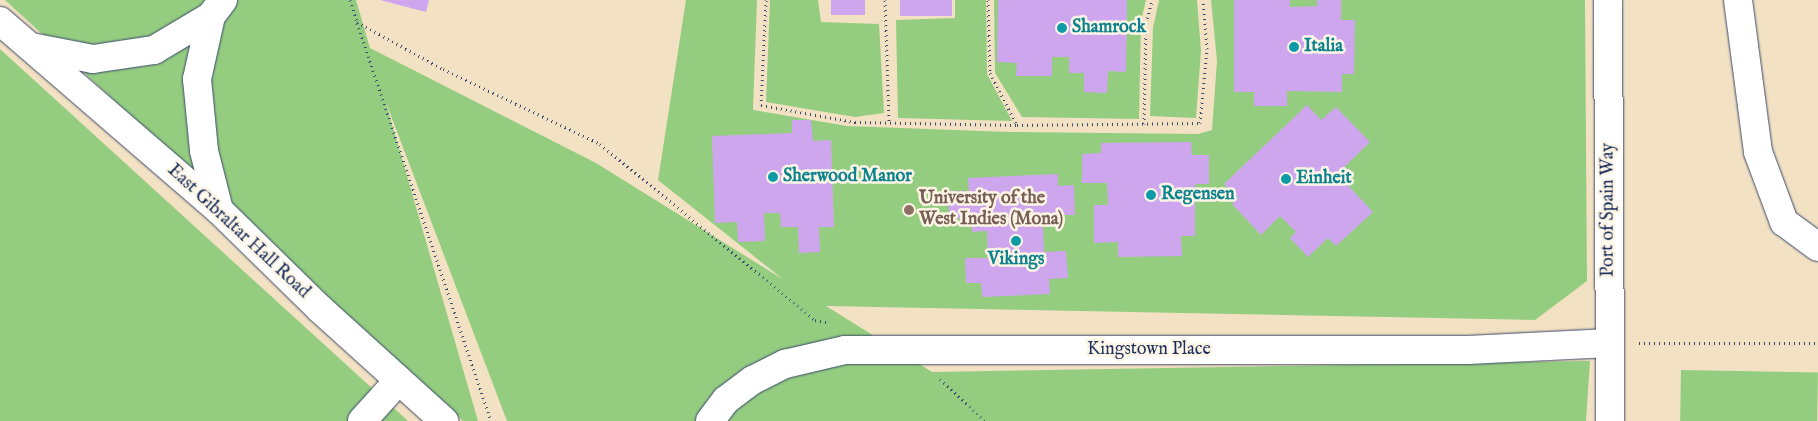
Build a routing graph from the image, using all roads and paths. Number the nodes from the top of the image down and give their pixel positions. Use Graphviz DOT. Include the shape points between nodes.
graph roads {
  1 [pos="350,0"];
  2 [pos="766,0"];
  3 [pos="885,0"];
  4 [pos="988,0"];
  5 [pos="1152,0"];
  6 [pos="1203,0"];
  7 [pos="1608,0"];
  8 [pos="1738,0"];
  9 [pos="217,8"];
  10 [pos="0,20"];
  11 [pos="357,22"];
  12 [pos="29,46"];
  13 [pos="889,122"];
  14 [pos="1144,124"];
  15 [pos="1017,125"];
  16 [pos="219,210"];
  17 [pos="1818,247"];
  18 [pos="837,324"];
  19 [pos="1610,343"];
  20 [pos="1818,343"];
  21 [pos="907,350"];
  22 [pos="399,380"];
  23 [pos="362,421"];
  24 [pos="444,421"];
  25 [pos="492,421"];
  26 [pos="710,421"];
  27 [pos="985,421"];
  28 [pos="1610,421"];
  1 -- 11 [label="path"];
  2 -- 13 [label="path" via="760,105 852,122"];
  3 -- 13 [label="path"];
  4 -- 15 [label="path" via="990,73"];
  5 -- 14 [label="path" via="1146,23"];
  6 -- 14 [label="path" via="1207,49 1200,123"];
  7 -- 19 [label="street, Port of Spain Way"];
  8 -- 17 [label="street" via="1758,152 1784,222"];
  9 -- 12 [label="street" via="154,50 94,59"];
  9 -- 16 [label="street" via="197,79 204,151"];
  10 -- 12 [label="street, East Gibraltar Hall Road"];
  11 -- 18 [label="path" via="443,70 600,144 815,320"];
  11 -- 25 [label="path"];
  12 -- 16 [label="street, East Gibraltar Hall Road"];
  13 -- 15 [label="path"];
  14 -- 15 [label="path"];
  16 -- 22 [label="street, East Gibraltar Hall Road" via="319,308"];
  19 -- 20 [label="path"];
  19 -- 21 [label="street, Kingstown Place" via="1468,350"];
  19 -- 28 [label="street, Port of Spain Way"];
  21 -- 26 [label="street, Kingstown Place" via="845,350 785,364 753,380 726,400"];
  21 -- 27 [label="path"];
  22 -- 23 [label="street"];
  22 -- 24 [label="street, East Gibraltar Hall Road"];
}
